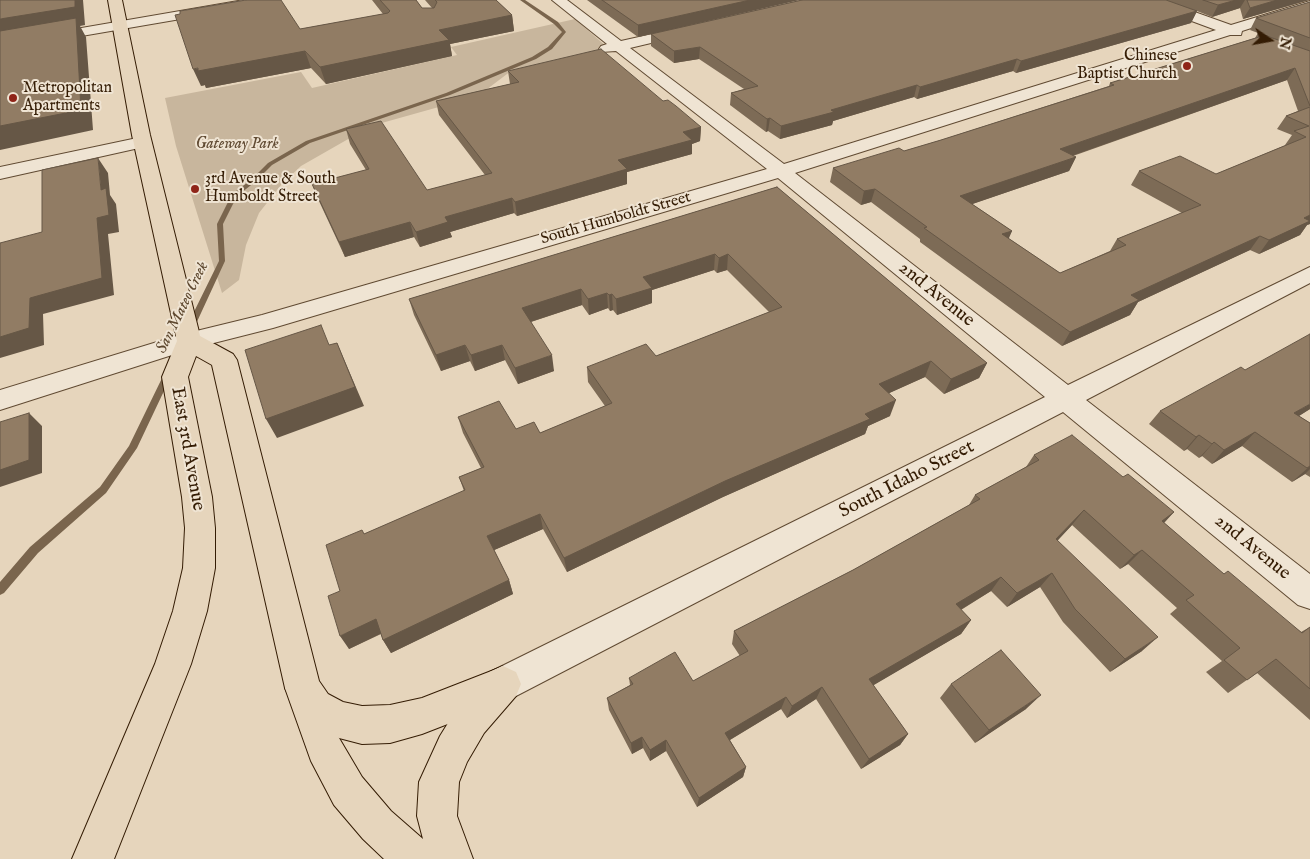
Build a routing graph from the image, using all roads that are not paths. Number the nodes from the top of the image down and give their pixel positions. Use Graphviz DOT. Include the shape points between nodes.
graph roads {
  1 [pos="115,0"];
  2 [pos="268,0"];
  3 [pos="559,0"];
  4 [pos="1148,0"];
  5 [pos="1310,5"];
  6 [pos="118,26"];
  7 [pos="700,28"];
  8 [pos="1230,29"];
  9 [pos="1257,39"];
  10 [pos="0,46"];
  11 [pos="619,46"];
  12 [pos="592,53"];
  13 [pos="142,142"];
  14 [pos="780,171"];
  15 [pos="0,173"];
  16 [pos="1310,274"];
  17 [pos="189,341"];
  18 [pos="223,344"];
  19 [pos="1065,399"];
  20 [pos="0,400"];
  21 [pos="1310,594"];
  22 [pos="503,684"];
  23 [pos="302,688"];
  24 [pos="93,859"];
  25 [pos="414,859"];
  26 [pos="452,859"];
  1 -- 6 [label="main road"];
  2 -- 6 [label="street"];
  3 -- 11 [label="street, 2nd Avenue"];
  4 -- 8 [label="street"];
  5 -- 8 [label="street, South Humboldt Street"];
  6 -- 10 [label="street"];
  6 -- 13 [label="main road"];
  7 -- 11 [label="street"];
  8 -- 9 [label="street"];
  8 -- 14 [label="street, South Humboldt Street"];
  11 -- 12 [label="street"];
  11 -- 14 [label="street, 2nd Avenue"];
  13 -- 15 [label="street"];
  13 -- 17 [label="main road"];
  14 -- 18 [label="street, South Humboldt Street"];
  14 -- 19 [label="street, 2nd Avenue"];
  16 -- 19 [label="street, South Idaho Street"];
  17 -- 18 [label="main road"];
  17 -- 20 [label="street"];
  17 -- 24 [label="main road, East 3rd Avenue" via="175,377 200,528 199,568 174,664"];
  18 -- 23 [label="main road" via="224,360"];
  19 -- 21 [label="street, 2nd Avenue"];
  19 -- 22 [label="street, South Idaho Street"];
  22 -- 23 [label="main road" via="422,716 390,724 362,725 339,719 315,707"];
  22 -- 26 [label="main road" via="471,720 453,749 439,782 437,816"];
  23 -- 25 [label="main road" via="324,748 348,791 376,825"];
}
